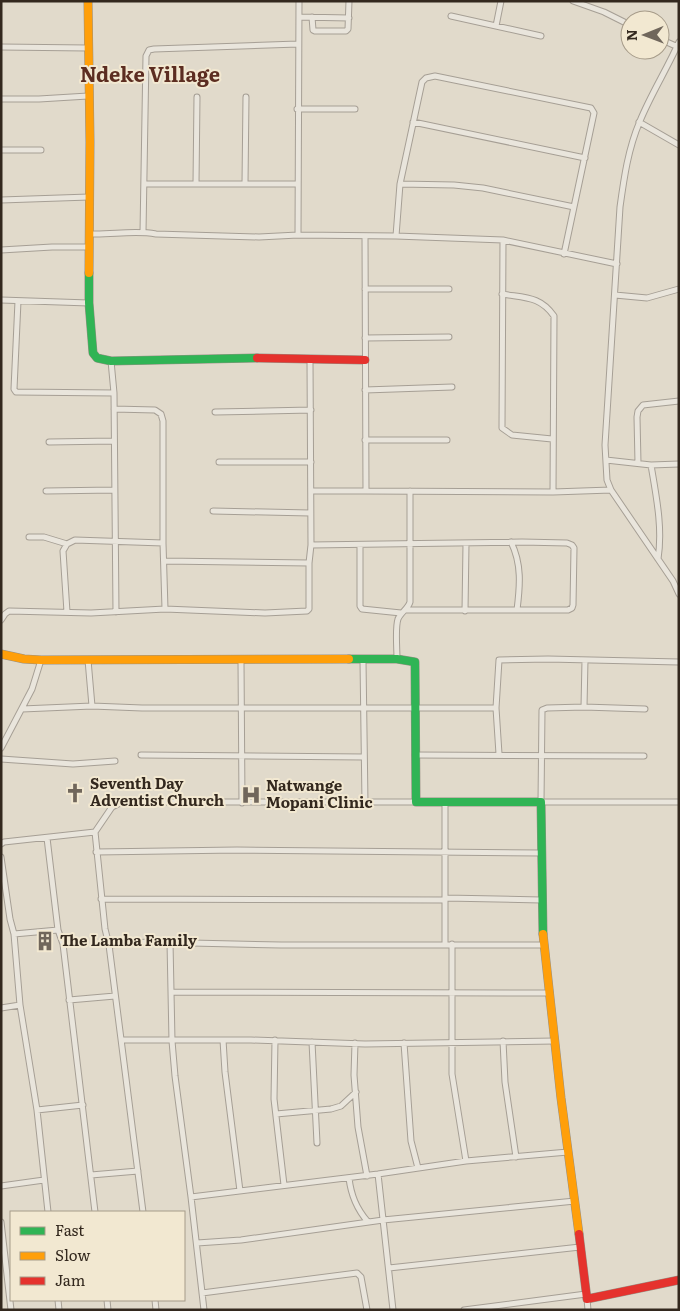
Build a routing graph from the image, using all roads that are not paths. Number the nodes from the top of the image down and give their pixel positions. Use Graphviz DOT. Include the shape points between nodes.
graph roads {
  1 [pos="88,1"];
  2 [pos="299,1"];
  3 [pos="349,1"];
  4 [pos="501,1"];
  5 [pos="573,1"];
  6 [pos="451,16"];
  7 [pos="298,17"];
  8 [pos="312,17"];
  9 [pos="349,18"];
  10 [pos="620,20"];
  11 [pos="496,26"];
  12 [pos="541,36"];
  13 [pos="298,44"];
  14 [pos="678,45"];
  15 [pos="1,47"];
  16 [pos="87,48"];
  17 [pos="88,96"];
  18 [pos="198,97"];
  19 [pos="246,97"];
  20 [pos="1,99"];
  21 [pos="298,109"];
  22 [pos="355,109"];
  23 [pos="413,122"];
  24 [pos="639,122"];
  25 [pos="679,145"];
  26 [pos="1,150"];
  27 [pos="41,150"];
  28 [pos="585,158"];
  29 [pos="196,183"];
  30 [pos="245,183"];
  31 [pos="144,184"];
  32 [pos="298,184"];
  33 [pos="400,184"];
  34 [pos="89,197"];
  35 [pos="1,200"];
  36 [pos="574,207"];
  37 [pos="143,232"];
  38 [pos="90,234"];
  39 [pos="298,235"];
  40 [pos="365,236"];
  41 [pos="396,236"];
  42 [pos="503,240"];
  43 [pos="89,247"];
  44 [pos="1,250"];
  45 [pos="564,254"];
  46 [pos="617,264"];
  47 [pos="366,289"];
  48 [pos="449,289"];
  49 [pos="679,289"];
  50 [pos="502,294"];
  51 [pos="615,295"];
  52 [pos="1,300"];
  53 [pos="18,301"];
  54 [pos="89,303"];
  55 [pos="449,337"];
  56 [pos="366,338"];
  57 [pos="310,360"];
  58 [pos="365,360"];
  59 [pos="111,361"];
  60 [pos="452,387"];
  61 [pos="365,390"];
  62 [pos="114,393"];
  63 [pos="679,401"];
  64 [pos="114,409"];
  65 [pos="311,410"];
  66 [pos="215,412"];
  67 [pos="552,439"];
  68 [pos="366,440"];
  69 [pos="448,440"];
  70 [pos="114,441"];
  71 [pos="48,442"];
  72 [pos="606,460"];
  73 [pos="219,462"];
  74 [pos="311,462"];
  75 [pos="638,464"];
  76 [pos="679,464"];
  77 [pos="651,465"];
  78 [pos="114,490"];
  79 [pos="612,490"];
  80 [pos="46,491"];
  81 [pos="311,491"];
  82 [pos="366,491"];
  83 [pos="410,491"];
  84 [pos="553,492"];
  85 [pos="213,511"];
  86 [pos="310,513"];
  87 [pos="30,537"];
  88 [pos="115,541"];
  89 [pos="163,542"];
  90 [pos="512,542"];
  91 [pos="411,543"];
  92 [pos="68,544"];
  93 [pos="466,544"];
  94 [pos="311,545"];
  95 [pos="360,545"];
  96 [pos="658,559"];
  97 [pos="164,561"];
  98 [pos="309,563"];
  99 [pos="676,580"];
  100 [pos="679,594"];
  101 [pos="165,609"];
  102 [pos="517,610"];
  103 [pos="465,611"];
  104 [pos="67,612"];
  105 [pos="116,612"];
  106 [pos="403,612"];
  107 [pos="1,620"];
  108 [pos="1,654"];
  109 [pos="397,659"];
  110 [pos="41,660"];
  111 [pos="88,660"];
  112 [pos="364,660"];
  113 [pos="585,660"];
  114 [pos="241,661"];
  115 [pos="679,662"];
  116 [pos="92,706"];
  117 [pos="584,707"];
  118 [pos="242,708"];
  119 [pos="364,708"];
  120 [pos="416,708"];
  121 [pos="496,708"];
  122 [pos="22,709"];
  123 [pos="645,709"];
  124 [pos="1,748"];
  125 [pos="415,754"];
  126 [pos="499,754"];
  127 [pos="141,755"];
  128 [pos="242,756"];
  129 [pos="541,756"];
  130 [pos="644,756"];
  131 [pos="364,757"];
  132 [pos="1,759"];
  133 [pos="115,762"];
  134 [pos="416,802"];
  135 [pos="445,802"];
  136 [pos="541,802"];
  137 [pos="678,802"];
  138 [pos="242,803"];
  139 [pos="365,803"];
  140 [pos="94,832"];
  141 [pos="47,838"];
  142 [pos="1,844"];
  143 [pos="444,851"];
  144 [pos="96,852"];
  145 [pos="540,852"];
  146 [pos="1,857"];
  147 [pos="101,899"];
  148 [pos="445,899"];
  149 [pos="540,900"];
  150 [pos="58,930"];
  151 [pos="14,934"];
  152 [pos="170,942"];
  153 [pos="445,944"];
  154 [pos="452,944"];
  155 [pos="109,945"];
  156 [pos="544,945"];
  157 [pos="171,992"];
  158 [pos="452,993"];
  159 [pos="550,993"];
  160 [pos="115,996"];
  161 [pos="69,1000"];
  162 [pos="20,1005"];
  163 [pos="1,1008"];
  164 [pos="122,1040"];
  165 [pos="223,1040"];
  166 [pos="275,1040"];
  167 [pos="172,1041"];
  168 [pos="503,1041"];
  169 [pos="554,1041"];
  170 [pos="312,1042"];
  171 [pos="452,1042"];
  172 [pos="404,1043"];
  173 [pos="355,1044"];
  174 [pos="356,1092"];
  175 [pos="83,1105"];
  176 [pos="37,1110"];
  177 [pos="315,1111"];
  178 [pos="276,1114"];
  179 [pos="317,1143"];
  180 [pos="568,1152"];
  181 [pos="516,1157"];
  182 [pos="466,1162"];
  183 [pos="418,1168"];
  184 [pos="138,1171"];
  185 [pos="378,1174"];
  186 [pos="91,1175"];
  187 [pos="367,1176"];
  188 [pos="349,1178"];
  189 [pos="44,1180"];
  190 [pos="284,1185"];
  191 [pos="1,1186"];
  192 [pos="240,1191"];
  193 [pos="192,1197"];
  194 [pos="574,1201"];
  195 [pos="48,1211"];
  196 [pos="95,1211"];
  197 [pos="143,1211"];
  198 [pos="383,1220"];
  199 [pos="1,1222"];
  200 [pos="368,1222"];
  201 [pos="197,1243"];
  202 [pos="580,1247"];
  203 [pos="388,1268"];
  204 [pos="679,1280"];
  205 [pos="202,1293"];
  206 [pos="586,1296"];
  207 [pos="11,1310"];
  208 [pos="204,1310"];
  209 [pos="366,1310"];
  210 [pos="393,1310"];
  211 [pos="464,1310"];
  212 [pos="588,1310"];
  1 -- 16 [label="street"];
  2 -- 7 [label="street"];
  3 -- 9 [label="street"];
  4 -- 11 [label="street"];
  5 -- 10 [label="street"];
  6 -- 11 [label="street"];
  7 -- 8 [label="street"];
  7 -- 13 [label="street"];
  8 -- 9 [label="street"];
  8 -- 9 [label="street" via="315,31 346,31"];
  11 -- 12 [label="street"];
  13 -- 21 [label="street"];
  13 -- 31 [label="street" via="149,50 146,56"];
  14 -- 24 [label="street"];
  15 -- 16 [label="street"];
  16 -- 17 [label="street"];
  17 -- 20 [label="street"];
  17 -- 34 [label="street"];
  18 -- 29 [label="street"];
  19 -- 30 [label="street"];
  21 -- 22 [label="street"];
  21 -- 32 [label="street"];
  23 -- 28 [label="street"];
  23 -- 28 [label="street" via="422,82 431,76 590,108 594,113"];
  23 -- 33 [label="street"];
  24 -- 25 [label="street"];
  24 -- 46 [label="street" via="624,174"];
  26 -- 27 [label="street"];
  28 -- 36 [label="street"];
  29 -- 30 [label="street"];
  29 -- 31 [label="street"];
  30 -- 32 [label="street"];
  31 -- 37 [label="street"];
  32 -- 39 [label="street"];
  33 -- 36 [label="street" via="483,188"];
  33 -- 41 [label="street"];
  34 -- 35 [label="street"];
  34 -- 38 [label="street"];
  36 -- 45 [label="street"];
  37 -- 38 [label="street"];
  37 -- 39 [label="street" via="259,237"];
  38 -- 43 [label="street"];
  39 -- 40 [label="street"];
  40 -- 41 [label="street"];
  40 -- 47 [label="street"];
  41 -- 42 [label="street"];
  42 -- 45 [label="street"];
  42 -- 50 [label="street"];
  43 -- 44 [label="street"];
  43 -- 54 [label="street"];
  45 -- 46 [label="street"];
  46 -- 51 [label="street"];
  47 -- 48 [label="street"];
  47 -- 56 [label="street"];
  49 -- 51 [label="street" via="647,298"];
  50 -- 67 [label="street" via="539,301 554,316"];
  50 -- 67 [label="street" via="502,428 512,435"];
  51 -- 72 [label="street"];
  52 -- 53 [label="street"];
  53 -- 54 [label="street"];
  53 -- 62 [label="street" via="16,392"];
  54 -- 59 [label="street" via="94,353 97,358"];
  55 -- 56 [label="street"];
  56 -- 58 [label="street"];
  57 -- 58 [label="street"];
  57 -- 59 [label="street"];
  57 -- 65 [label="street"];
  58 -- 61 [label="street"];
  59 -- 62 [label="street"];
  60 -- 61 [label="street"];
  61 -- 68 [label="street"];
  62 -- 64 [label="street"];
  63 -- 75 [label="street" via="643,405 638,411"];
  64 -- 70 [label="street"];
  64 -- 89 [label="street" via="154,410 161,414"];
  65 -- 66 [label="street"];
  65 -- 74 [label="street"];
  67 -- 84 [label="street"];
  68 -- 69 [label="street"];
  68 -- 82 [label="street"];
  70 -- 71 [label="street"];
  70 -- 78 [label="street"];
  72 -- 75 [label="street"];
  72 -- 79 [label="street" via="607,480"];
  73 -- 74 [label="street"];
  74 -- 81 [label="street"];
  75 -- 77 [label="street"];
  76 -- 77 [label="street"];
  77 -- 96 [label="street" via="659,513"];
  78 -- 80 [label="street"];
  78 -- 88 [label="street"];
  79 -- 84 [label="street"];
  79 -- 96 [label="street"];
  81 -- 82 [label="street"];
  81 -- 86 [label="street"];
  82 -- 83 [label="street"];
  83 -- 84 [label="street"];
  83 -- 91 [label="street"];
  85 -- 86 [label="street"];
  86 -- 94 [label="street"];
  87 -- 92 [label="street" via="44,537"];
  88 -- 89 [label="street"];
  88 -- 92 [label="street" via="75,540"];
  88 -- 105 [label="street"];
  89 -- 97 [label="street"];
  90 -- 93 [label="street"];
  90 -- 102 [label="street" via="519,560"];
  90 -- 102 [label="street" via="567,543 574,548 572,608"];
  91 -- 93 [label="street"];
  91 -- 95 [label="street"];
  91 -- 106 [label="street" via="410,602"];
  92 -- 104 [label="street" via="63,551"];
  93 -- 103 [label="street"];
  94 -- 95 [label="street"];
  94 -- 98 [label="street"];
  95 -- 106 [label="street" via="360,606 365,611"];
  96 -- 99 [label="street"];
  97 -- 98 [label="street"];
  97 -- 101 [label="street"];
  98 -- 101 [label="street" via="310,605 307,611"];
  99 -- 100 [label="street"];
  101 -- 105 [label="street"];
  102 -- 103 [label="street"];
  103 -- 106 [label="street"];
  104 -- 105 [label="street"];
  104 -- 107 [label="street" via="9,612"];
  106 -- 109 [label="street" via="398,619"];
  108 -- 110 [label="street"];
  109 -- 112 [label="street"];
  109 -- 120 [label="street" via="416,662"];
  110 -- 111 [label="street"];
  110 -- 122 [label="street"];
  111 -- 114 [label="street"];
  111 -- 116 [label="street"];
  112 -- 114 [label="street"];
  112 -- 119 [label="street"];
  113 -- 115 [label="street"];
  113 -- 117 [label="street"];
  113 -- 121 [label="street" via="499,660"];
  114 -- 118 [label="street"];
  116 -- 118 [label="street"];
  116 -- 122 [label="street"];
  117 -- 123 [label="street"];
  117 -- 129 [label="street" via="542,710"];
  118 -- 119 [label="street"];
  118 -- 128 [label="street"];
  119 -- 120 [label="street"];
  119 -- 131 [label="street"];
  120 -- 121 [label="street"];
  120 -- 125 [label="street"];
  121 -- 126 [label="street"];
  122 -- 124 [label="street"];
  125 -- 126 [label="street"];
  125 -- 134 [label="street"];
  126 -- 129 [label="street"];
  127 -- 128 [label="street"];
  128 -- 131 [label="street"];
  128 -- 138 [label="street"];
  129 -- 130 [label="street"];
  129 -- 136 [label="street"];
  131 -- 139 [label="street"];
  132 -- 133 [label="street" via="73,764"];
  134 -- 135 [label="street"];
  134 -- 139 [label="street"];
  135 -- 136 [label="street"];
  135 -- 143 [label="street"];
  136 -- 137 [label="street"];
  136 -- 145 [label="street"];
  138 -- 139 [label="street"];
  138 -- 140 [label="street" via="122,802 112,807"];
  140 -- 141 [label="street"];
  140 -- 144 [label="street"];
  141 -- 142 [label="street"];
  141 -- 150 [label="street"];
  143 -- 144 [label="street"];
  143 -- 145 [label="street"];
  143 -- 148 [label="street"];
  144 -- 147 [label="street"];
  145 -- 149 [label="street"];
  146 -- 151 [label="street"];
  147 -- 148 [label="street"];
  147 -- 155 [label="street"];
  148 -- 149 [label="street"];
  148 -- 153 [label="street"];
  149 -- 156 [label="street"];
  150 -- 151 [label="street"];
  150 -- 161 [label="street" via="63,944"];
  151 -- 162 [label="street"];
  152 -- 153 [label="street"];
  152 -- 155 [label="street"];
  152 -- 157 [label="street"];
  153 -- 154 [label="street"];
  154 -- 156 [label="street"];
  154 -- 158 [label="street"];
  155 -- 160 [label="street"];
  156 -- 159 [label="street"];
  157 -- 158 [label="street"];
  157 -- 167 [label="street"];
  158 -- 159 [label="street"];
  158 -- 171 [label="street"];
  159 -- 169 [label="street"];
  160 -- 161 [label="street"];
  160 -- 164 [label="street"];
  161 -- 175 [label="street"];
  162 -- 163 [label="street"];
  162 -- 176 [label="street"];
  164 -- 167 [label="street"];
  164 -- 184 [label="street"];
  165 -- 166 [label="street"];
  165 -- 167 [label="street"];
  165 -- 192 [label="street"];
  166 -- 170 [label="street"];
  166 -- 178 [label="street"];
  167 -- 193 [label="street"];
  168 -- 169 [label="street"];
  168 -- 171 [label="street"];
  168 -- 181 [label="street" via="505,1082"];
  169 -- 180 [label="street"];
  170 -- 173 [label="street"];
  170 -- 177 [label="street"];
  171 -- 172 [label="street"];
  171 -- 182 [label="street" via="454,1091"];
  172 -- 173 [label="street"];
  172 -- 183 [label="street" via="411,1141"];
  173 -- 174 [label="street"];
  174 -- 177 [label="street" via="340,1106"];
  174 -- 187 [label="street" via="358,1127"];
  175 -- 176 [label="street"];
  175 -- 186 [label="street"];
  176 -- 189 [label="street"];
  177 -- 178 [label="street"];
  177 -- 179 [label="street"];
  178 -- 190 [label="street"];
  180 -- 181 [label="street"];
  180 -- 194 [label="street"];
  181 -- 182 [label="street"];
  182 -- 183 [label="street"];
  183 -- 185 [label="street"];
  184 -- 186 [label="street"];
  184 -- 197 [label="street"];
  185 -- 187 [label="street"];
  185 -- 198 [label="street"];
  186 -- 196 [label="street"];
  187 -- 188 [label="street"];
  188 -- 190 [label="street"];
  188 -- 200 [label="street" via="356,1205"];
  189 -- 191 [label="street"];
  189 -- 195 [label="street"];
  190 -- 192 [label="street"];
  192 -- 193 [label="street"];
  193 -- 201 [label="street"];
  194 -- 198 [label="street"];
  194 -- 202 [label="street"];
  198 -- 200 [label="street"];
  198 -- 203 [label="street"];
  199 -- 207 [label="street"];
  200 -- 201 [label="street" via="242,1240"];
  201 -- 205 [label="street"];
  202 -- 203 [label="street"];
  202 -- 206 [label="street"];
  203 -- 210 [label="street"];
  204 -- 206 [label="street"];
  205 -- 208 [label="street"];
  205 -- 209 [label="street" via="357,1273 361,1277"];
  206 -- 211 [label="street"];
  206 -- 212 [label="street"];
}
